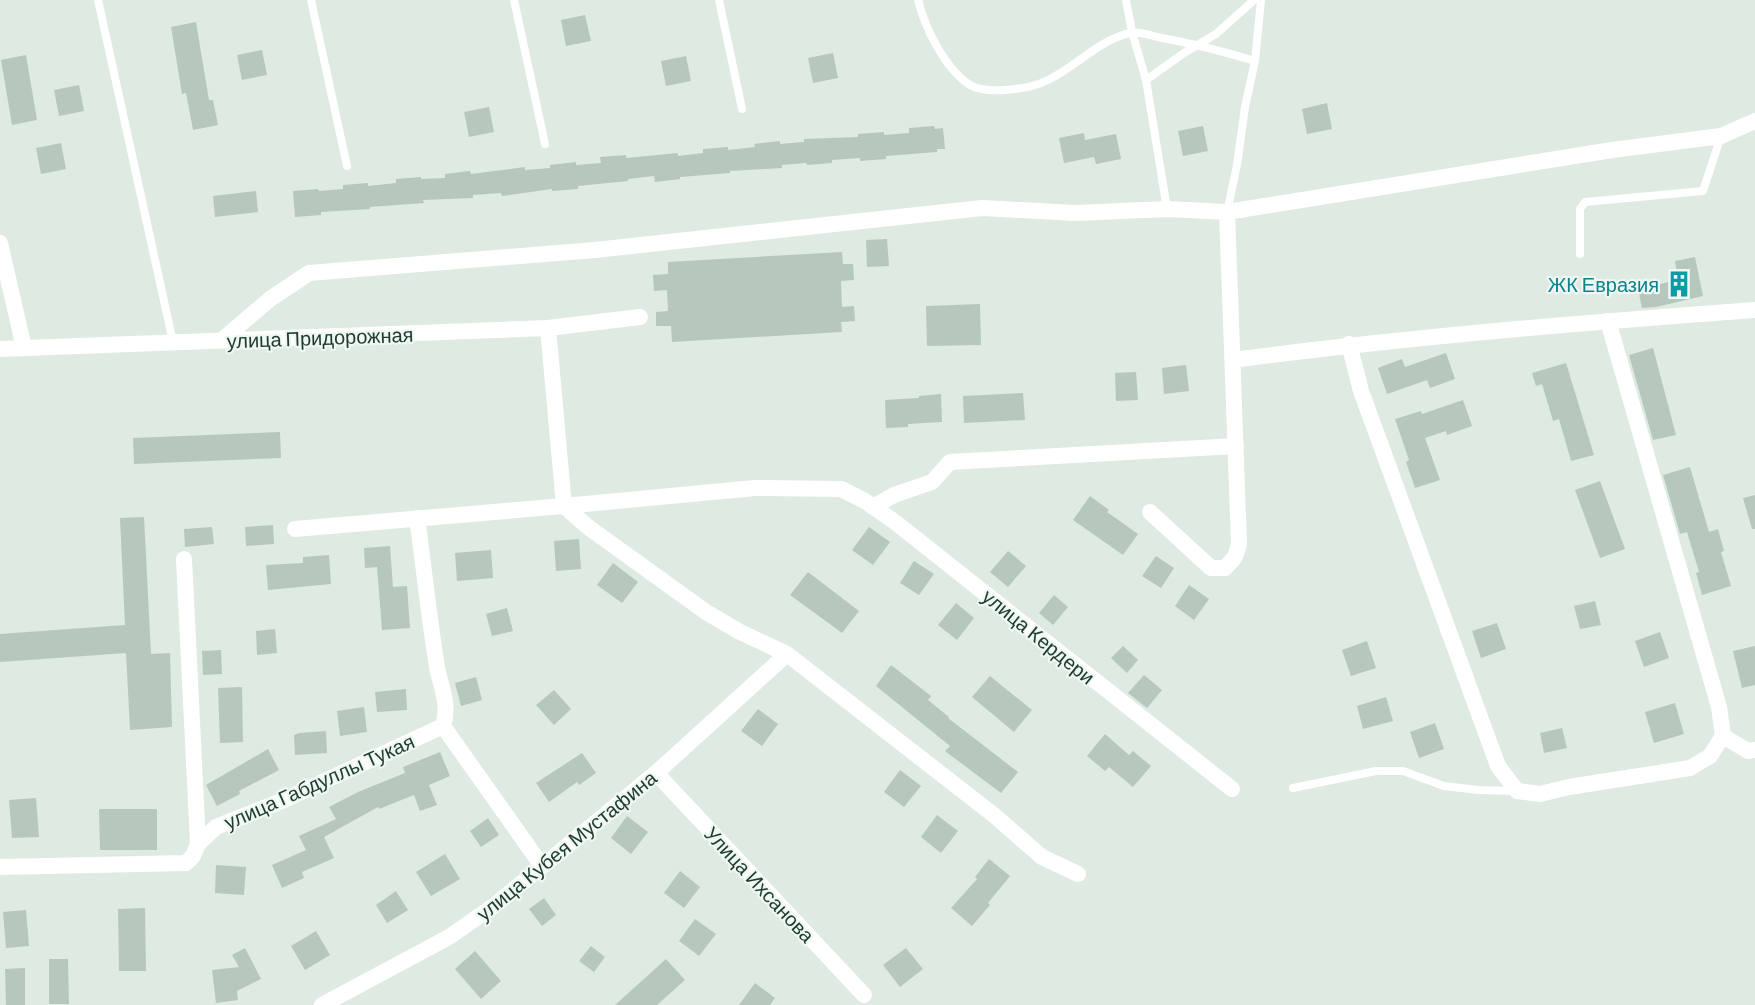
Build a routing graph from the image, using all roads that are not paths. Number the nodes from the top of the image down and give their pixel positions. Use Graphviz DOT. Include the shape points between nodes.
graph roads {
  1 [pos="98,0"];
  2 [pos="311,0"];
  3 [pos="514,0"];
  4 [pos="718,0"];
  5 [pos="918,0"];
  6 [pos="1126,0"];
  7 [pos="1254,0"];
  8 [pos="1261,0"];
  9 [pos="1132,32"];
  10 [pos="1201,45"];
  11 [pos="1255,61"];
  12 [pos="1146,80"];
  13 [pos="742,109"];
  14 [pos="1755,121"];
  15 [pos="1721,136"];
  16 [pos="545,144"];
  17 [pos="347,166"];
  18 [pos="1167,209"];
  19 [pos="1227,212"];
  20 [pos="0,243"];
  21 [pos="1580,254"];
  22 [pos="1755,310"];
  23 [pos="640,317"];
  24 [pos="1608,321"];
  25 [pos="548,328"];
  26 [pos="222,340"];
  27 [pos="173,342"];
  28 [pos="1349,344"];
  29 [pos="24,348"];
  30 [pos="0,349"];
  31 [pos="1233,360"];
  32 [pos="1236,446"];
  33 [pos="564,506"];
  34 [pos="873,507"];
  35 [pos="1150,512"];
  36 [pos="417,518"];
  37 [pos="295,529"];
  38 [pos="184,559"];
  39 [pos="787,654"];
  40 [pos="443,726"];
  41 [pos="1723,736"];
  42 [pos="1755,750"];
  43 [pos="656,772"];
  44 [pos="1293,788"];
  45 [pos="1232,789"];
  46 [pos="1517,791"];
  47 [pos="198,844"];
  48 [pos="542,866"];
  49 [pos="0,867"];
  50 [pos="1078,874"];
  51 [pos="864,995"];
  52 [pos="322,1005"];
  1 -- 27 [label="lane"];
  2 -- 17 [label="lane"];
  3 -- 16 [label="lane"];
  4 -- 13 [label="lane"];
  5 -- 9 [label="lane" via="931,37 952,69 970,85 991,91 1046,81 1112,39"];
  6 -- 9 [label="lane"];
  7 -- 10 [label="lane"];
  8 -- 11 [label="lane"];
  9 -- 10 [label="lane"];
  9 -- 12 [label="lane"];
  10 -- 11 [label="lane"];
  10 -- 12 [label="lane"];
  11 -- 19 [label="lane"];
  12 -- 18 [label="lane"];
  14 -- 15 [label="street"];
  15 -- 19 [label="street"];
  15 -- 21 [label="lane" via="1704,191 1585,202 1580,209"];
  18 -- 19 [label="street"];
  18 -- 26 [label="street" via="1075,213 982,208 595,250 309,273 270,299"];
  19 -- 31 [label="street"];
  20 -- 29 [label="street"];
  22 -- 24 [label="street"];
  23 -- 25 [label="street, улица Придорожная"];
  24 -- 28 [label="street"];
  24 -- 41 [label="street" via="1719,707"];
  25 -- 26 [label="street, улица Придорожная"];
  25 -- 33 [label="street"];
  26 -- 27 [label="street, улица Придорожная"];
  27 -- 29 [label="street, улица Придорожная"];
  28 -- 31 [label="street"];
  28 -- 46 [label="street" via="1361,391 1498,766"];
  29 -- 30 [label="street, улица Придорожная"];
  31 -- 32 [label="street"];
  32 -- 34 [label="street" via="950,462 932,482"];
  32 -- 35 [label="street" via="1239,544 1225,568 1211,568"];
  33 -- 34 [label="street, улица Кердери" via="755,488 841,489"];
  33 -- 36 [label="street"];
  33 -- 39 [label="street" via="706,612"];
  34 -- 45 [label="street, улица Кердери"];
  36 -- 37 [label="street"];
  36 -- 40 [label="street" via="437,669 446,702"];
  38 -- 47 [label="street"];
  39 -- 43 [label="street, улица Кубея Мустафина"];
  39 -- 50 [label="street" via="1042,857"];
  40 -- 47 [label="street, улица Габдуллы Тукая" via="216,827"];
  40 -- 48 [label="street"];
  41 -- 42 [label="street" via="1748,751"];
  41 -- 46 [label="street" via="1710,756 1690,768 1540,794"];
  43 -- 48 [label="street, улица Кубея Мустафина"];
  43 -- 51 [label="street, Улица Ихсанова"];
  44 -- 46 [label="lane" via="1376,771 1403,771 1444,786"];
  47 -- 49 [label="street, улица Габдуллы Тукая" via="186,863"];
  48 -- 52 [label="street, улица Кубея Мустафина" via="449,937"];
}
